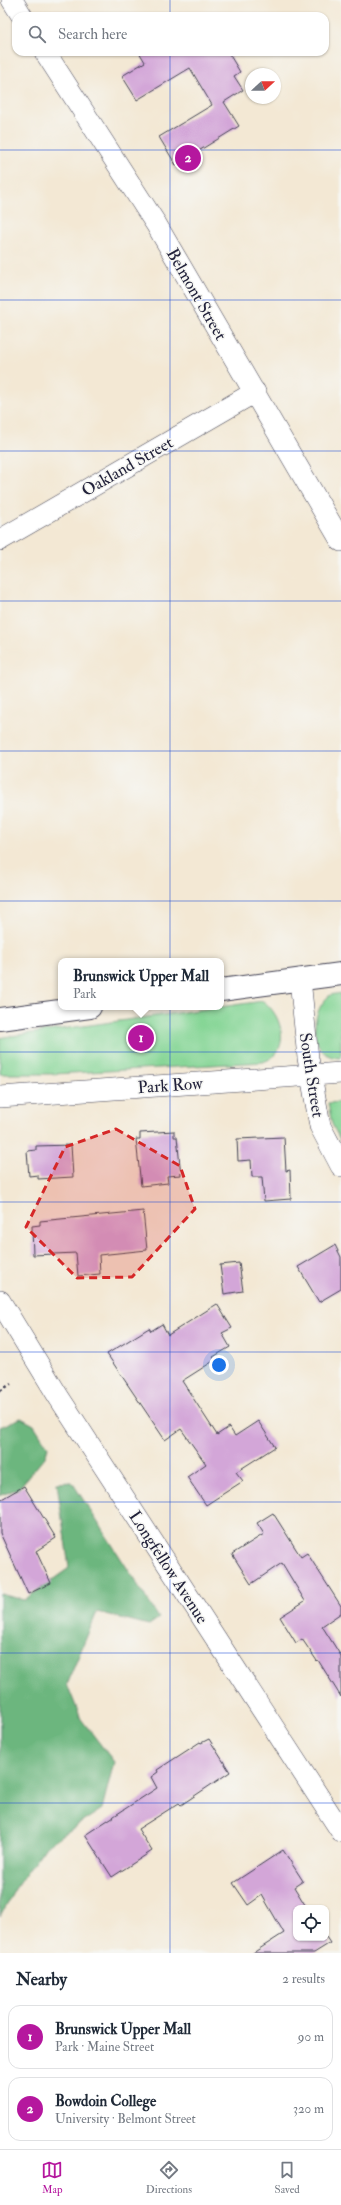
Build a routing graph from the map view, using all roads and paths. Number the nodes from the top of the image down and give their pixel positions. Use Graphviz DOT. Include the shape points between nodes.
graph roads {
  1 [pos="12,0"];
  2 [pos="20,12"];
  3 [pos="48,56"];
  4 [pos="255,392"];
  5 [pos="0,540"];
  6 [pos="341,541"];
  7 [pos="341,974"];
  8 [pos="300,980"];
  9 [pos="224,990"];
  10 [pos="68,1010"];
  11 [pos="0,1019"];
  12 [pos="341,1073"];
  13 [pos="311,1075"];
  14 [pos="0,1097"];
  15 [pos="341,1166"];
  16 [pos="0,1301"];
  17 [pos="11,1384"];
  18 [pos="0,1391"];
  19 [pos="341,1831"];
  1 -- 2 [label="street"];
  3 -- 4 [label="street, Belmont Street" via="156,224"];
  4 -- 5 [label="street, Oakland Street"];
  4 -- 6 [label="street, Belmont Street"];
  7 -- 8 [label="street"];
  8 -- 9 [label="street"];
  8 -- 13 [label="street, South Street"];
  10 -- 11 [label="street"];
  12 -- 13 [label="street, Park Row"];
  13 -- 14 [label="street, Park Row"];
  13 -- 15 [label="street, South Street" via="320,1126"];
  16 -- 19 [label="street, Longfellow Avenue" via="58,1396"];
  17 -- 18 [label="path"];
}
